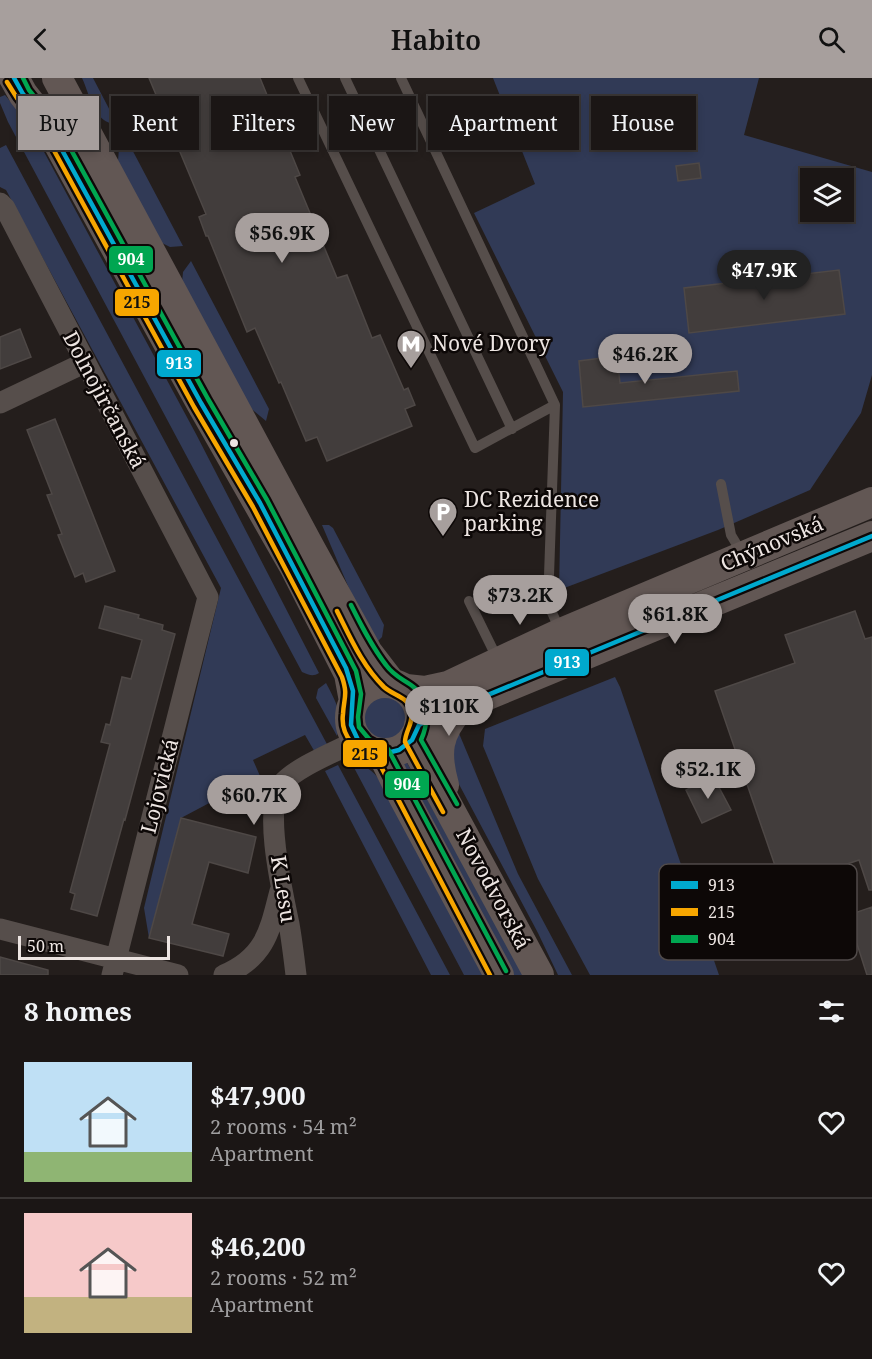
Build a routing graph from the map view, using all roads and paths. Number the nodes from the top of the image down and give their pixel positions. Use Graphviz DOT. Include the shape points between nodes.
graph roads {
  1 [pos="14,78"];
  2 [pos="57,78"];
  3 [pos="298,78"];
  4 [pos="345,78"];
  5 [pos="401,78"];
  6 [pos="0,203"];
  7 [pos="84,363"];
  8 [pos="0,403"];
  9 [pos="555,405"];
  10 [pos="512,429"];
  11 [pos="721,484"];
  12 [pos="872,502"];
  13 [pos="872,536"];
  14 [pos="749,569"];
  15 [pos="208,597"];
  16 [pos="469,601"];
  17 [pos="561,633"];
  18 [pos="499,662"];
  19 [pos="398,686"];
  20 [pos="354,701"];
  21 [pos="460,708"];
  22 [pos="416,732"];
  23 [pos="370,746"];
  24 [pos="452,812"];
  25 [pos="281,887"];
  26 [pos="0,929"];
  27 [pos="114,967"];
  28 [pos="178,975"];
  29 [pos="224,975"];
  30 [pos="296,975"];
  31 [pos="499,975"];
  32 [pos="539,975"];
  1 -- 20 [label="main road, Novodvorská" via="51,130 294,566 349,674"];
  2 -- 19 [label="main road, Novodvorská" via="368,653"];
  3 -- 10 [label="lane" via="475,448"];
  4 -- 10 [label="lane"];
  5 -- 9 [label="lane"];
  6 -- 7 [label="street, Dolnojirčanská"];
  7 -- 8 [label="street"];
  7 -- 15 [label="street, Dolnojirčanská"];
  9 -- 10 [label="lane"];
  9 -- 17 [label="lane" via="548,604"];
  11 -- 14 [label="lane" via="731,535"];
  12 -- 14 [label="main road, Chýnovská"];
  13 -- 14 [label="main road, Chýnovská"];
  14 -- 17 [label="main road, Chýnovská"];
  14 -- 21 [label="main road, Chýnovská"];
  15 -- 27 [label="street, Lojovická"];
  16 -- 18 [label="lane"];
  17 -- 18 [label="main road, Chýnovská"];
  18 -- 19 [label="main road, Chýnovská" via="448,686 425,690"];
  19 -- 20 [label="main road" via="369,686"];
  19 -- 22 [label="main road, Novodvorská" via="419,709"];
  20 -- 23 [label="main road, Novodvorská" via="350,717 353,733"];
  21 -- 22 [label="main road, Chýnovská" via="432,718"];
  21 -- 24 [label="main road" via="441,737 438,757"];
  22 -- 23 [label="main road" via="399,750"];
  22 -- 24 [label="main road, Novodvorská"];
  23 -- 25 [label="street, K Lesu" via="304,768 276,792 273,823"];
  23 -- 31 [label="main road, Novodvorská" via="403,796"];
  24 -- 32 [label="main road, Novodvorská"];
  25 -- 29 [label="street" via="269,935 254,956"];
  25 -- 30 [label="street, K Lesu"];
  26 -- 27 [label="street"];
  27 -- 28 [label="street"];
}
